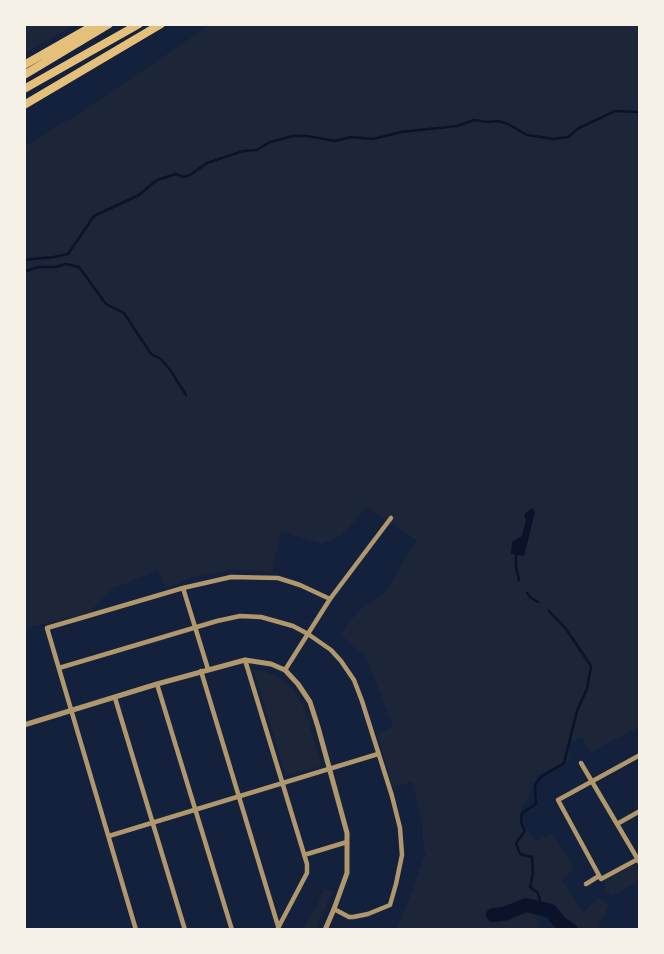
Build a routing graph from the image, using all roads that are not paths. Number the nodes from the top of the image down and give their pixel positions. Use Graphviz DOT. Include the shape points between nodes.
graph roads {
  1 [pos="96,24"];
  2 [pos="109,24"];
  3 [pos="139,24"];
  4 [pos="161,24"];
  5 [pos="24,65"];
  6 [pos="24,75"];
  7 [pos="24,89"];
  8 [pos="24,105"];
  9 [pos="391,518"];
  10 [pos="183,588"];
  11 [pos="330,599"];
  12 [pos="195,628"];
  13 [pos="308,634"];
  14 [pos="244,660"];
  15 [pos="59,668"];
  16 [pos="205,670"];
  17 [pos="285,670"];
  18 [pos="157,684"];
  19 [pos="116,698"];
  20 [pos="72,710"];
  21 [pos="24,725"];
  22 [pos="378,754"];
  23 [pos="639,755"];
  24 [pos="581,762"];
  25 [pos="329,769"];
  26 [pos="592,781"];
  27 [pos="282,783"];
  28 [pos="239,796"];
  29 [pos="196,809"];
  30 [pos="639,811"];
  31 [pos="153,822"];
  32 [pos="617,824"];
  33 [pos="108,836"];
  34 [pos="348,842"];
  35 [pos="304,855"];
  36 [pos="639,860"];
  37 [pos="599,876"];
  38 [pos="586,884"];
  39 [pos="334,909"];
  40 [pos="278,928"];
  41 [pos="136,929"];
  42 [pos="185,929"];
  43 [pos="232,929"];
  44 [pos="325,929"];
  1 -- 5 [label="highway"];
  2 -- 6 [label="highway"];
  3 -- 7 [label="highway"];
  4 -- 8 [label="highway"];
  9 -- 11 [label="street"];
  10 -- 11 [label="street" via="231,577 278,578"];
  10 -- 12 [label="street"];
  10 -- 15 [label="street" via="47,628"];
  11 -- 13 [label="street"];
  12 -- 13 [label="street" via="261,617"];
  12 -- 15 [label="street"];
  12 -- 16 [label="street"];
  13 -- 17 [label="street"];
  13 -- 22 [label="street" via="331,650 354,680"];
  14 -- 16 [label="street"];
  14 -- 17 [label="street"];
  14 -- 27 [label="street"];
  15 -- 20 [label="street"];
  16 -- 18 [label="street"];
  16 -- 28 [label="street"];
  17 -- 25 [label="street" via="310,702"];
  18 -- 19 [label="street"];
  18 -- 29 [label="street"];
  19 -- 20 [label="street"];
  19 -- 31 [label="street"];
  20 -- 21 [label="street"];
  20 -- 33 [label="street"];
  22 -- 25 [label="street"];
  22 -- 39 [label="street" via="400,828 402,855 396,884 390,905 368,914 349,917"];
  23 -- 26 [label="street"];
  24 -- 26 [label="street"];
  25 -- 27 [label="street"];
  25 -- 34 [label="street"];
  26 -- 32 [label="street"];
  26 -- 37 [label="street" via="558,800"];
  27 -- 28 [label="street"];
  27 -- 35 [label="street"];
  28 -- 29 [label="street"];
  28 -- 40 [label="street"];
  29 -- 31 [label="street"];
  29 -- 43 [label="street"];
  30 -- 32 [label="street"];
  31 -- 33 [label="street"];
  31 -- 42 [label="street"];
  32 -- 36 [label="street"];
  33 -- 41 [label="street"];
  34 -- 35 [label="street"];
  34 -- 39 [label="street" via="347,873"];
  35 -- 40 [label="street" via="307,873"];
  36 -- 37 [label="street" via="601,879"];
  37 -- 38 [label="street"];
  39 -- 44 [label="street"];
}
